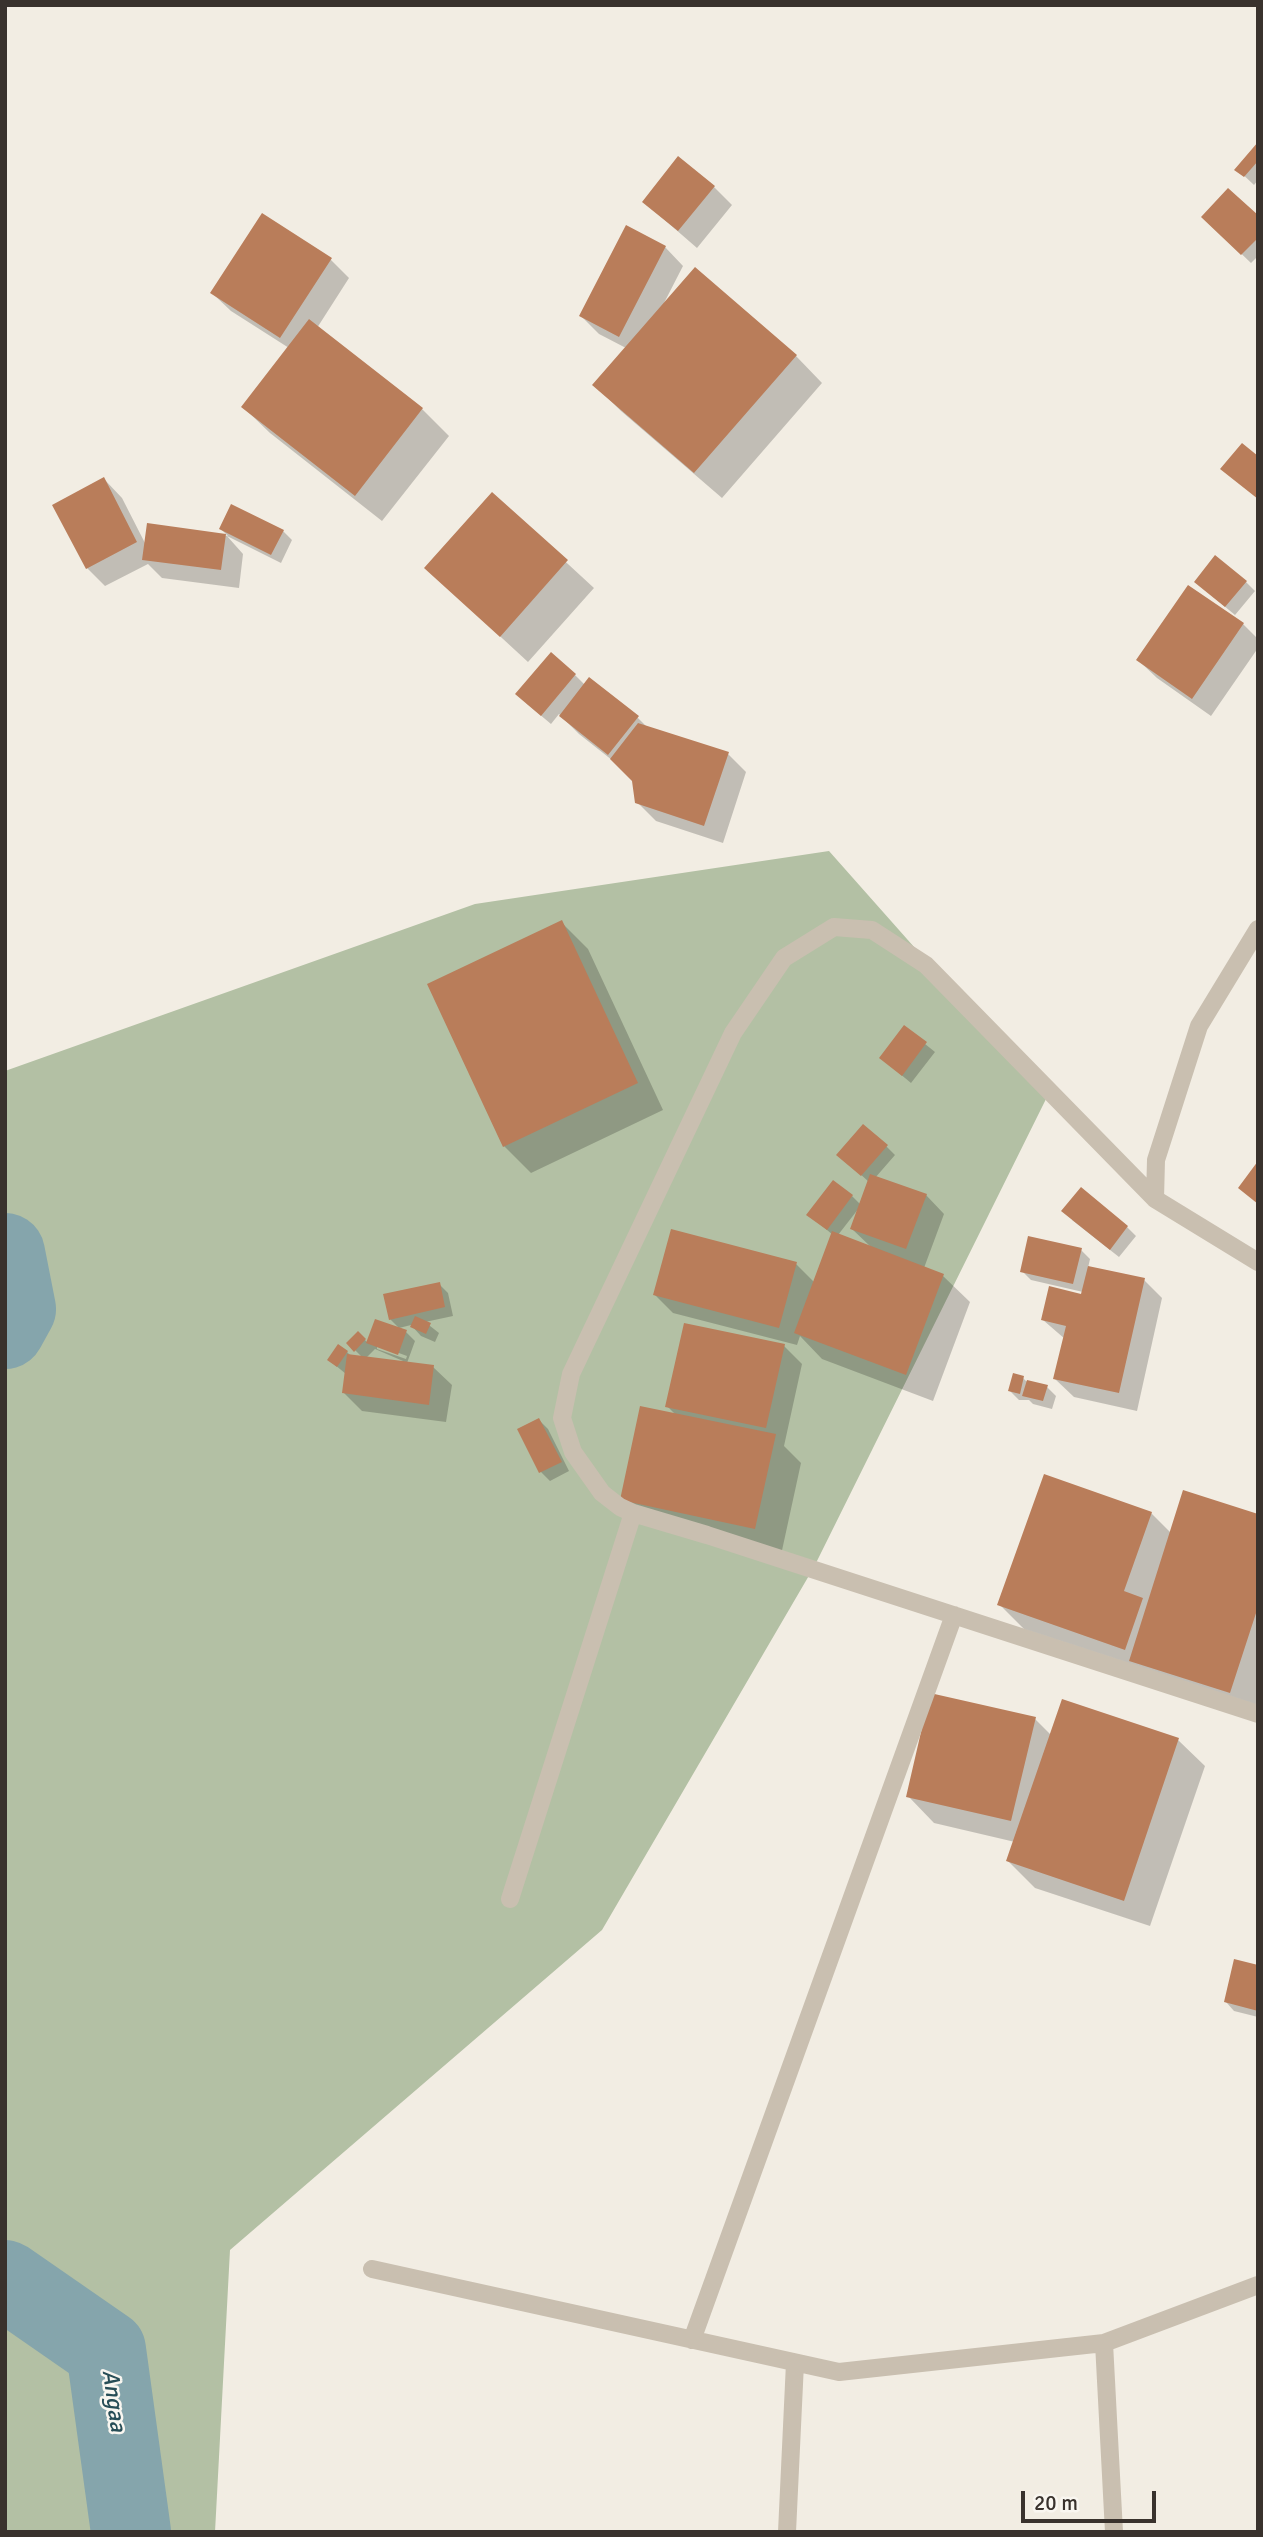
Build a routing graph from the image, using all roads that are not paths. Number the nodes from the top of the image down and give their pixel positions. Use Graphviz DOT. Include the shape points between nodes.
graph roads {
  1 [pos="1258,929"];
  2 [pos="1156,1199"];
  3 [pos="1258,1262"];
  4 [pos="633,1513"];
  5 [pos="954,1615"];
  6 [pos="1258,1714"];
  7 [pos="510,1899"];
  8 [pos="372,2269"];
  9 [pos="1258,2286"];
  10 [pos="692,2340"];
  11 [pos="1104,2343"];
  12 [pos="795,2362"];
  13 [pos="788,2532"];
  14 [pos="1114,2532"];
  1 -- 2 [label="street" via="1199,1026 1156,1160"];
  2 -- 3 [label="street"];
  2 -- 4 [label="street" via="926,965 872,930 834,927 784,958 733,1033 571,1374 562,1418 573,1452 601,1493"];
  4 -- 5 [label="street"];
  4 -- 7 [label="street"];
  5 -- 6 [label="street"];
  5 -- 10 [label="street"];
  8 -- 10 [label="street"];
  9 -- 11 [label="street"];
  10 -- 12 [label="street"];
  11 -- 12 [label="street" via="839,2372"];
  11 -- 14 [label="street"];
  12 -- 13 [label="street"];
}
